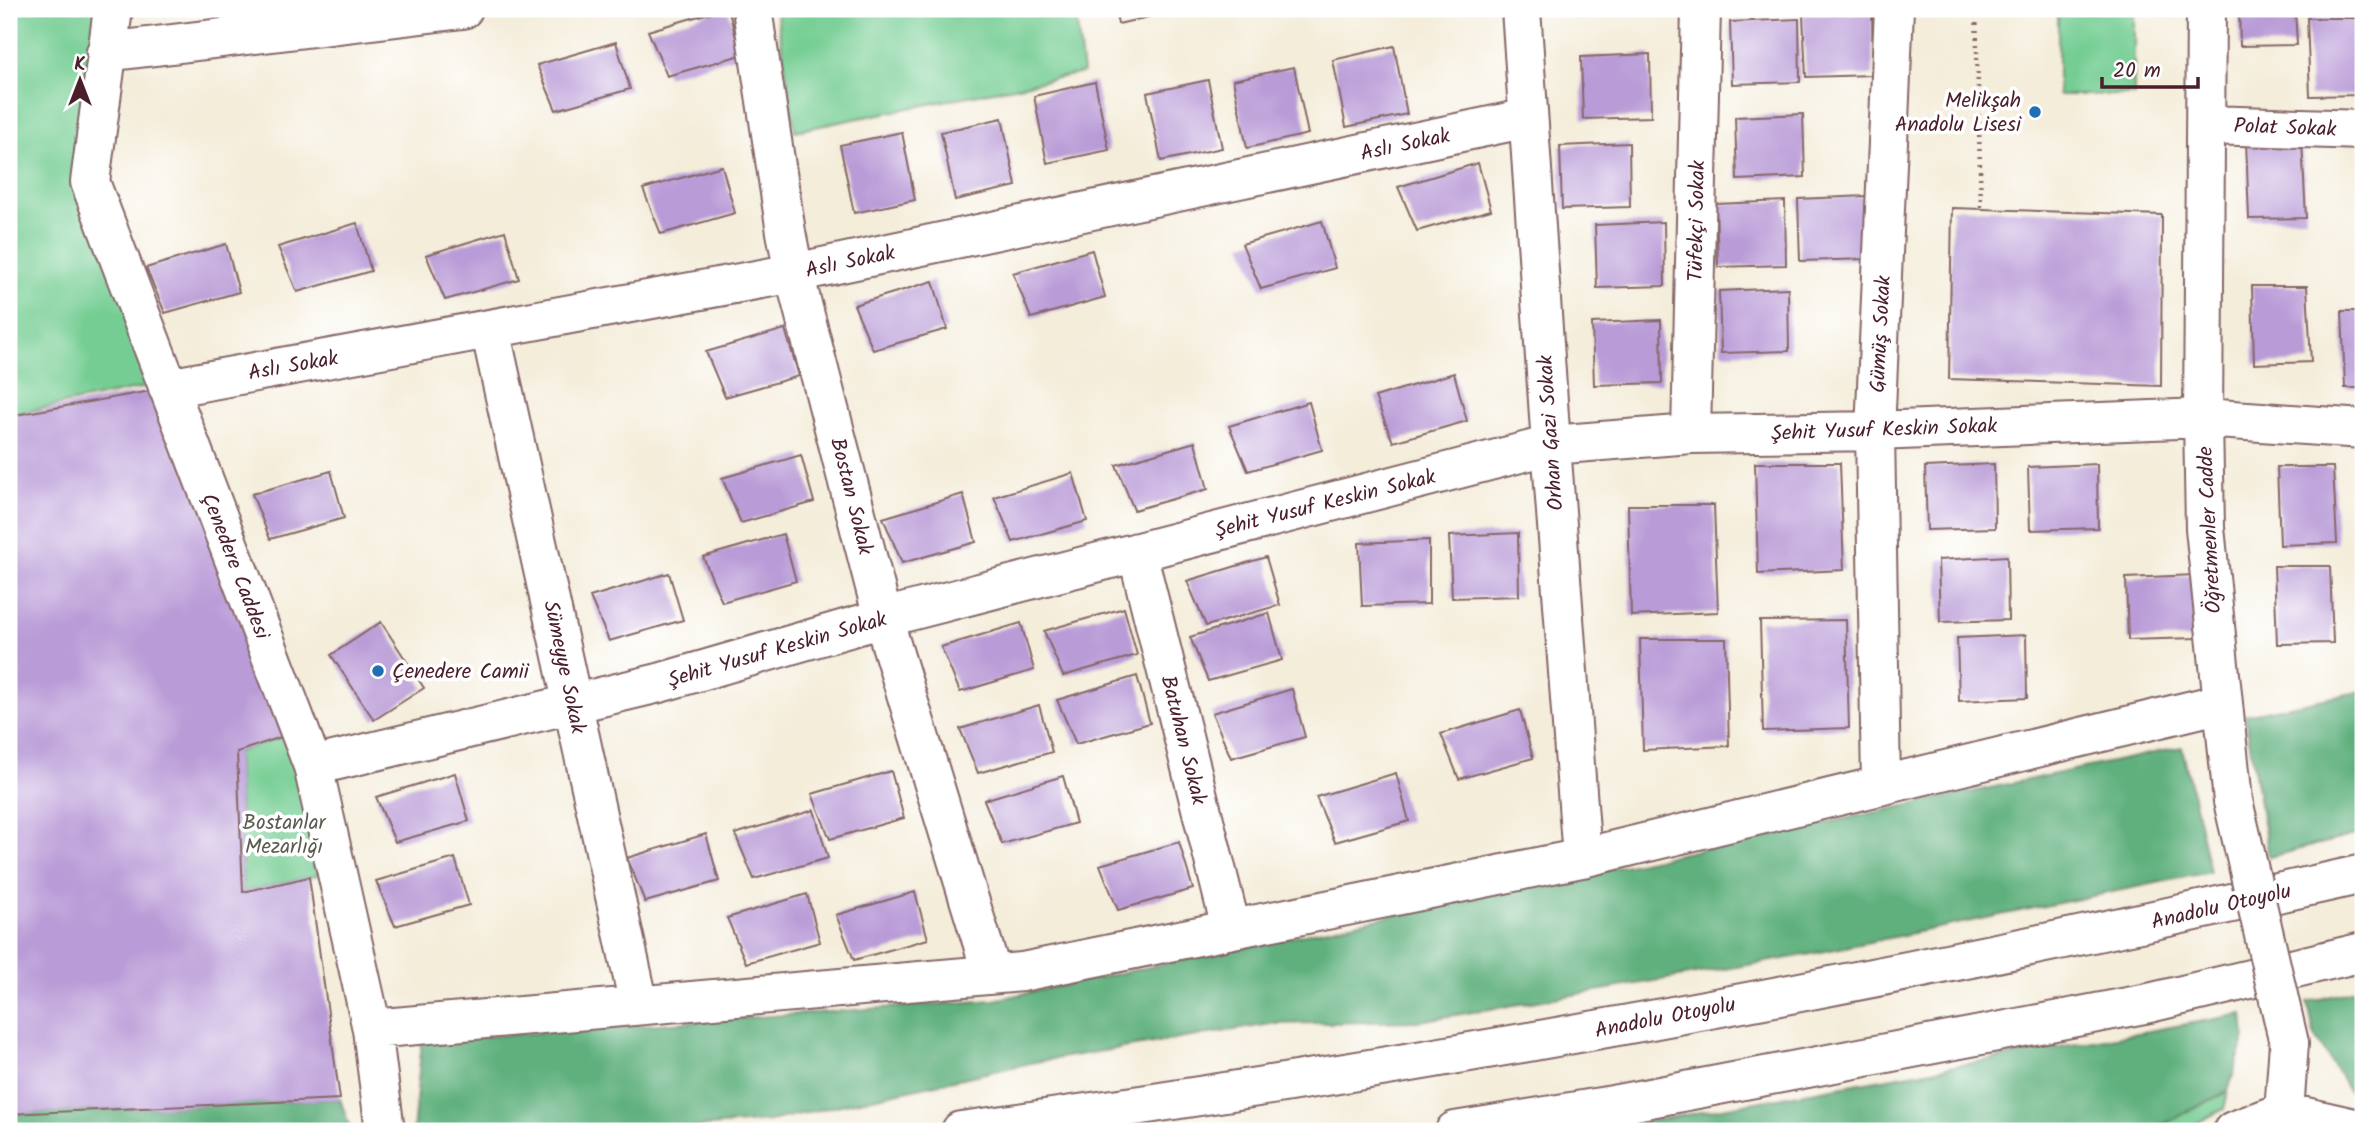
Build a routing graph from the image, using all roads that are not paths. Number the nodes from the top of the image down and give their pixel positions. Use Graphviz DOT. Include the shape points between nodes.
graph roads {
  1 [pos="113,9"];
  2 [pos="463,9"];
  3 [pos="752,9"];
  4 [pos="1521,9"];
  5 [pos="1700,9"];
  6 [pos="1895,9"];
  7 [pos="2206,9"];
  8 [pos="106,51"];
  9 [pos="1528,118"];
  10 [pos="2207,125"];
  11 [pos="2363,130"];
  12 [pos="794,273"];
  13 [pos="490,329"];
  14 [pos="168,388"];
  15 [pos="2203,418"];
  16 [pos="2363,429"];
  17 [pos="1875,431"];
  18 [pos="1691,434"];
  19 [pos="1550,445"];
  20 [pos="1137,552"];
  21 [pos="883,618"];
  22 [pos="2222,703"];
  23 [pos="573,704"];
  24 [pos="313,766"];
  25 [pos="1881,785"];
  26 [pos="1582,858"];
  27 [pos="2363,874"];
  28 [pos="1231,928"];
  29 [pos="2363,952"];
  30 [pos="992,974"];
  31 [pos="639,1005"];
  32 [pos="372,1029"];
  33 [pos="2283,1122"];
  34 [pos="2363,1130"];
  35 [pos="384,1131"];
  36 [pos="961,1131"];
  37 [pos="1455,1131"];
  38 [pos="2233,1131"];
  1 -- 8 [label="main road, Çenedere Caddesi"];
  2 -- 8 [label="main road"];
  3 -- 12 [label="main road, Bostan Sokak"];
  4 -- 9 [label="main road, Orhan Gazi Sokak"];
  5 -- 18 [label="main road, Tüfekçi Sokak"];
  6 -- 17 [label="main road, Gümüş Sokak"];
  7 -- 10 [label="main road, Öğretmenler Cadde"];
  8 -- 14 [label="main road, Çenedere Caddesi" via="90,182"];
  9 -- 12 [label="main road, Aslı Sokak"];
  9 -- 19 [label="main road, Orhan Gazi Sokak"];
  10 -- 11 [label="main road, Polat Sokak"];
  10 -- 15 [label="main road, Öğretmenler Cadde"];
  12 -- 13 [label="main road, Aslı Sokak"];
  12 -- 21 [label="main road, Bostan Sokak"];
  13 -- 14 [label="main road, Aslı Sokak"];
  13 -- 23 [label="main road, Sümeyye Sokak"];
  14 -- 24 [label="main road, Çenedere Caddesi"];
  15 -- 16 [label="main road, Şehit Yusuf Keskin Sokak"];
  15 -- 17 [label="main road, Şehit Yusuf Keskin Sokak"];
  15 -- 22 [label="main road, Öğretmenler Cadde" via="2205,528"];
  17 -- 18 [label="main road, Şehit Yusuf Keskin Sokak"];
  17 -- 25 [label="main road, Gümüş Sokak"];
  18 -- 19 [label="main road, Şehit Yusuf Keskin Sokak"];
  19 -- 20 [label="main road, Şehit Yusuf Keskin Sokak"];
  19 -- 26 [label="main road, Orhan Gazi Sokak"];
  20 -- 21 [label="main road, Şehit Yusuf Keskin Sokak"];
  20 -- 28 [label="main road, Batuhan Sokak"];
  21 -- 23 [label="main road, Şehit Yusuf Keskin Sokak"];
  21 -- 30 [label="main road, Bostan Sokak"];
  22 -- 25 [label="main road"];
  22 -- 33 [label="main road, Öğretmenler Cadde, bridge" via="2233,801 2289,1043"];
  23 -- 24 [label="main road, Şehit Yusuf Keskin Sokak"];
  23 -- 31 [label="main road, Sümeyye Sokak"];
  24 -- 32 [label="main road, Çenedere Caddesi"];
  25 -- 26 [label="main road"];
  26 -- 28 [label="main road"];
  27 -- 36 [label="main road, Anadolu Otoyolu" via="2116,929 1592,1030 1366,1071"];
  28 -- 30 [label="main road" via="1022,972"];
  29 -- 37 [label="main road" via="2149,1003"];
  30 -- 31 [label="main road"];
  31 -- 32 [label="main road"];
  32 -- 35 [label="main road, Çenedere Caddesi"];
  33 -- 34 [label="main road"];
  33 -- 38 [label="main road"];
}
